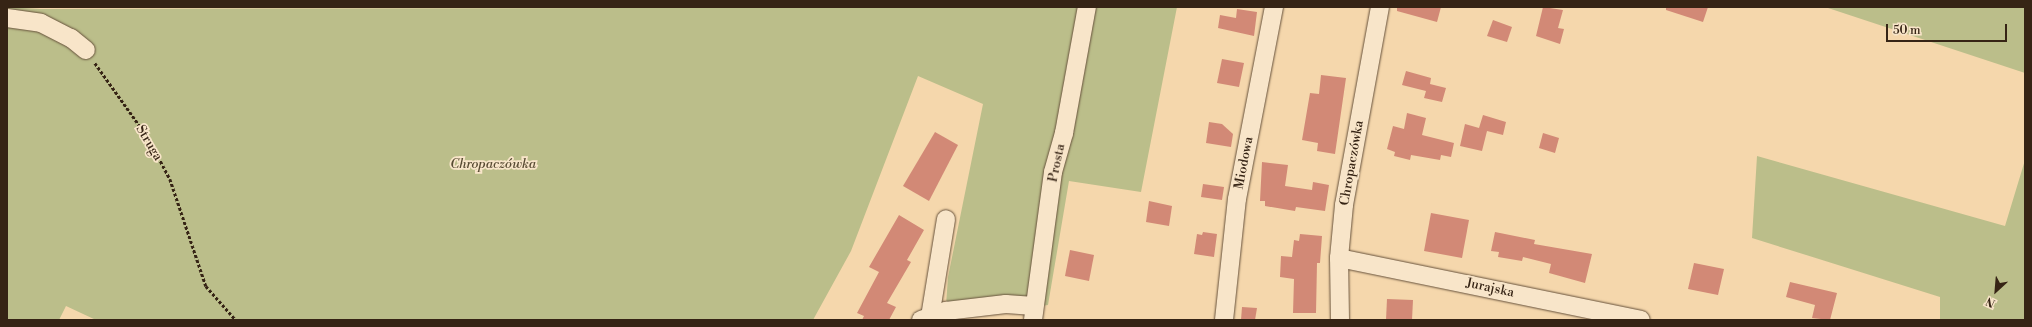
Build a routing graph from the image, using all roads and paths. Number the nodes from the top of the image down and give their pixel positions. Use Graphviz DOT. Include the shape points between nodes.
graph roads {
  1 [pos="1087,7"];
  2 [pos="1274,7"];
  3 [pos="1380,7"];
  4 [pos="7,18"];
  5 [pos="86,50"];
  6 [pos="946,220"];
  7 [pos="1338,258"];
  8 [pos="1034,313"];
  9 [pos="925,318"];
  10 [pos="236,320"];
  11 [pos="1224,320"];
  12 [pos="1340,320"];
  13 [pos="1641,320"];
  1 -- 8 [label="street, Prosta" via="1064,133 1053,172"];
  2 -- 11 [label="street, Miodowa" via="1237,199"];
  3 -- 7 [label="street, Chropaczówka" via="1344,205"];
  4 -- 5 [label="street" via="41,23 71,38"];
  5 -- 10 [label="path, Struga" via="149,140 170,178 206,286"];
  6 -- 9 [label="street"];
  7 -- 12 [label="street, Chropaczówka"];
  7 -- 13 [label="street, Jurajska"];
  8 -- 9 [label="street" via="1006,304 946,311"];
}
